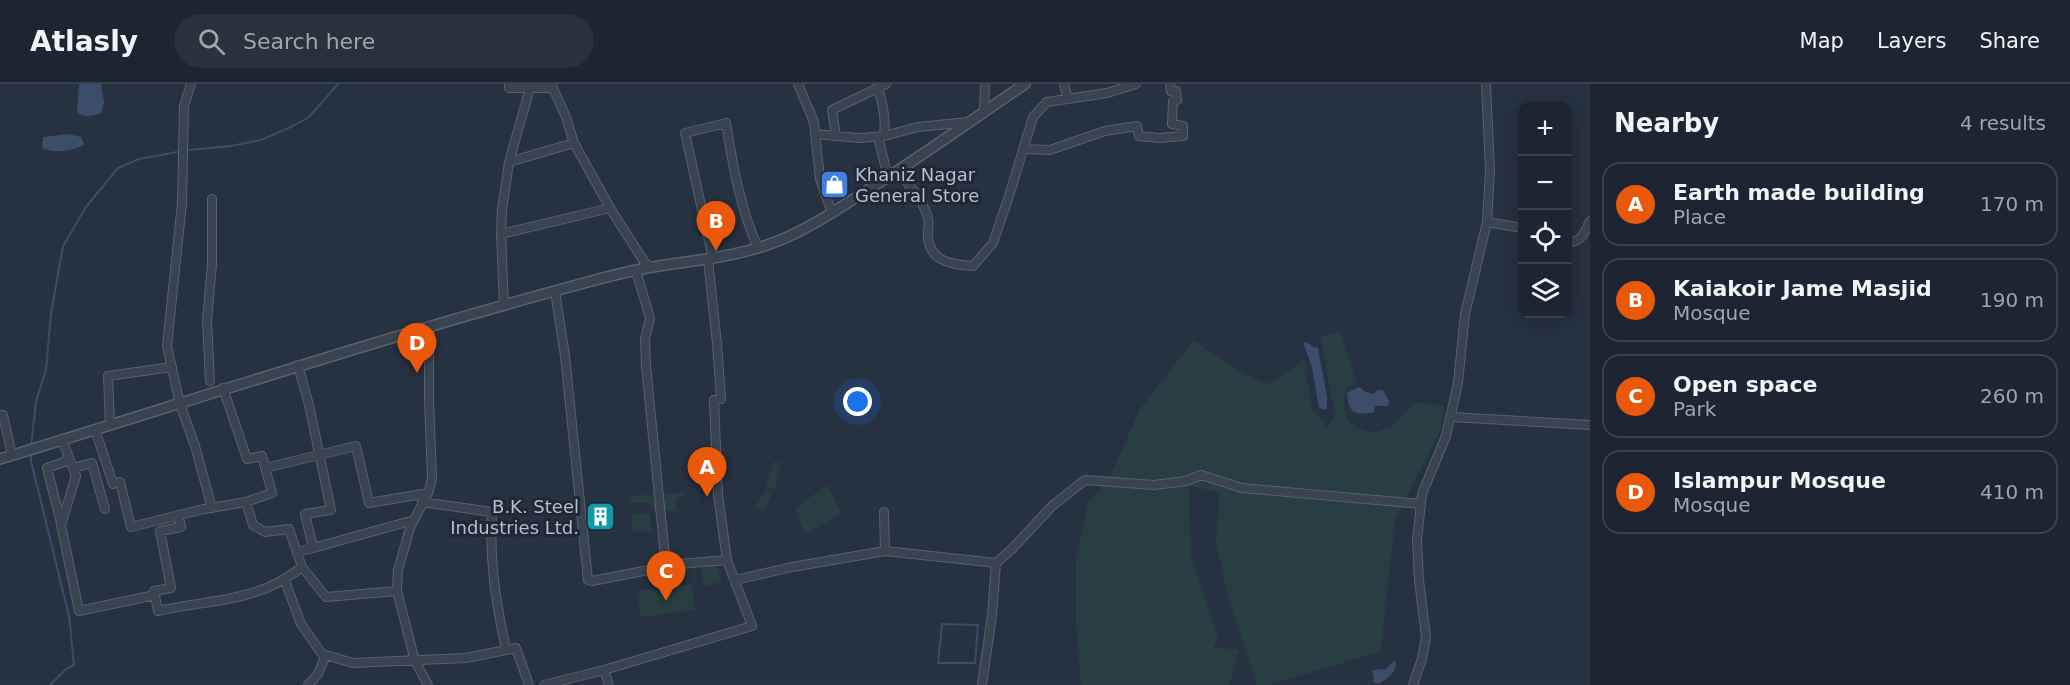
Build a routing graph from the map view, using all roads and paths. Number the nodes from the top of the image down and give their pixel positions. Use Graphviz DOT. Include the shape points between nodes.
graph roads {
  1 [pos="191,84"];
  2 [pos="509,84"];
  3 [pos="985,84"];
  4 [pos="1025,84"];
  5 [pos="1064,84"];
  6 [pos="1136,84"];
  7 [pos="1170,84"];
  8 [pos="1486,84"];
  9 [pos="802,85"];
  10 [pos="551,86"];
  11 [pos="882,86"];
  12 [pos="530,88"];
  13 [pos="1068,99"];
  14 [pos="984,113"];
  15 [pos="975,119"];
  16 [pos="885,122"];
  17 [pos="903,131"];
  18 [pos="815,134"];
  19 [pos="836,136"];
  20 [pos="881,136"];
  21 [pos="574,143"];
  22 [pos="1023,149"];
  23 [pos="509,162"];
  24 [pos="899,171"];
  25 [pos="888,177"];
  26 [pos="212,199"];
  27 [pos="610,208"];
  28 [pos="831,213"];
  29 [pos="1590,221"];
  30 [pos="1487,222"];
  31 [pos="1518,227"];
  32 [pos="501,234"];
  33 [pos="1572,242"];
  34 [pos="758,248"];
  35 [pos="710,259"];
  36 [pos="652,267"];
  37 [pos="636,271"];
  38 [pos="555,291"];
  39 [pos="504,306"];
  40 [pos="429,326"];
  41 [pos="298,365"];
  42 [pos="172,367"];
  43 [pos="210,381"];
  44 [pos="223,388"];
  45 [pos="180,404"];
  46 [pos="1451,417"];
  47 [pos="1,419"];
  48 [pos="1590,424"];
  49 [pos="110,425"];
  50 [pos="95,429"];
  51 [pos="62,439"];
  52 [pos="12,455"];
  53 [pos="320,455"];
  54 [pos="0,459"];
  55 [pos="72,464"];
  56 [pos="265,468"];
  57 [pos="428,493"];
  58 [pos="246,502"];
  59 [pos="423,502"];
  60 [pos="1421,504"];
  61 [pos="212,508"];
  62 [pos="105,509"];
  63 [pos="884,512"];
  64 [pos="178,515"];
  65 [pos="414,520"];
  66 [pos="61,525"];
  67 [pos="313,548"];
  68 [pos="885,551"];
  69 [pos="297,552"];
  70 [pos="727,560"];
  71 [pos="996,563"];
  72 [pos="302,567"];
  73 [pos="666,567"];
  74 [pos="735,580"];
  75 [pos="285,581"];
  76 [pos="397,591"];
  77 [pos="155,595"];
  78 [pos="506,650"];
  79 [pos="326,655"];
  80 [pos="415,662"];
  81 [pos="604,670"];
  82 [pos="308,685"];
  83 [pos="428,685"];
  84 [pos="529,685"];
  85 [pos="544,685"];
  86 [pos="609,685"];
  87 [pos="982,685"];
  88 [pos="1413,685"];
  1 -- 42 [label="street" via="184,106 183,203 167,346"];
  2 -- 12 [label="street" via="509,88"];
  3 -- 14 [label="street"];
  4 -- 14 [label="street"];
  5 -- 13 [label="street"];
  6 -- 13 [label="street"];
  7 -- 22 [label="street" via="1177,100 1173,101 1172,124 1183,126 1183,136 1139,136 1137,126 1106,131 1050,150"];
  8 -- 30 [label="street" via="1490,170"];
  9 -- 18 [label="street"];
  10 -- 12 [label="street"];
  10 -- 21 [label="street"];
  11 -- 16 [label="street"];
  11 -- 19 [label="street" via="832,110"];
  12 -- 23 [label="street"];
  13 -- 22 [label="street" via="1047,102 1033,117"];
  14 -- 15 [label="street"];
  15 -- 17 [label="street"];
  15 -- 24 [label="street"];
  16 -- 17 [label="street"];
  16 -- 20 [label="street"];
  17 -- 20 [label="street"];
  18 -- 19 [label="street"];
  18 -- 28 [label="street" via="820,179"];
  19 -- 20 [label="street"];
  20 -- 25 [label="street"];
  21 -- 23 [label="street"];
  21 -- 27 [label="street"];
  22 -- 24 [label="street" via="993,243 973,266 939,259 929,246 929,220"];
  23 -- 32 [label="street"];
  24 -- 25 [label="street"];
  25 -- 28 [label="street"];
  26 -- 43 [label="street" via="207,320"];
  27 -- 32 [label="street"];
  27 -- 36 [label="street" via="645,263"];
  28 -- 34 [label="street"];
  29 -- 33 [label="street" via="1581,238"];
  30 -- 31 [label="street"];
  30 -- 46 [label="street" via="1465,314"];
  32 -- 39 [label="street"];
  34 -- 35 [label="street"];
  34 -- 35 [label="street" via="741,200 726,123 685,133"];
  35 -- 36 [label="street"];
  35 -- 70 [label="street" via="721,399 714,400 718,495"];
  36 -- 37 [label="street"];
  37 -- 38 [label="street"];
  37 -- 73 [label="street" via="650,318 645,339 646,366"];
  38 -- 39 [label="street"];
  38 -- 73 [label="street" via="588,580"];
  39 -- 40 [label="street"];
  40 -- 41 [label="street"];
  40 -- 57 [label="street" via="432,479"];
  41 -- 44 [label="street"];
  41 -- 53 [label="street"];
  42 -- 45 [label="street"];
  42 -- 49 [label="street" via="108,376"];
  44 -- 45 [label="street"];
  44 -- 56 [label="street" via="247,459 262,456"];
  45 -- 49 [label="street"];
  45 -- 61 [label="street"];
  46 -- 48 [label="street"];
  46 -- 60 [label="street"];
  47 -- 52 [label="street"];
  49 -- 50 [label="street"];
  50 -- 51 [label="street"];
  50 -- 64 [label="street" via="113,483 120,482 131,527"];
  51 -- 52 [label="street"];
  51 -- 55 [label="street"];
  52 -- 54 [label="street"];
  53 -- 56 [label="street"];
  53 -- 57 [label="street" via="356,446 369,503"];
  53 -- 67 [label="street" via="331,510 305,514"];
  55 -- 62 [label="street" via="92,463"];
  55 -- 66 [label="street" via="76,477"];
  55 -- 66 [label="street" via="47,468"];
  56 -- 58 [label="street" via="272,493"];
  57 -- 59 [label="street"];
  58 -- 61 [label="street"];
  58 -- 69 [label="street" via="253,525 265,532 289,529"];
  59 -- 65 [label="street"];
  59 -- 78 [label="street" via="492,512 493,585"];
  60 -- 71 [label="street" via="1242,488 1201,475 1154,485 1085,480 1052,506"];
  60 -- 88 [label="street" via="1417,540 1426,637"];
  61 -- 64 [label="street"];
  63 -- 68 [label="street"];
  64 -- 77 [label="street" via="181,527 160,531 171,588 154,591"];
  65 -- 67 [label="street"];
  65 -- 76 [label="street" via="398,570"];
  66 -- 77 [label="street" via="79,611"];
  67 -- 69 [label="street"];
  68 -- 71 [label="street"];
  68 -- 74 [label="street"];
  69 -- 72 [label="street"];
  70 -- 73 [label="street"];
  70 -- 74 [label="street"];
  71 -- 87 [label="street"];
  72 -- 75 [label="street"];
  72 -- 76 [label="street" via="326,597"];
  74 -- 81 [label="street" via="752,626"];
  75 -- 77 [label="street" via="251,595 158,611"];
  75 -- 79 [label="street" via="301,624"];
  76 -- 80 [label="street"];
  78 -- 80 [label="street"];
  78 -- 84 [label="street" via="516,648"];
  79 -- 80 [label="street" via="353,663"];
  79 -- 82 [label="street"];
  80 -- 83 [label="street"];
  81 -- 85 [label="street"];
  81 -- 86 [label="street"];
}
